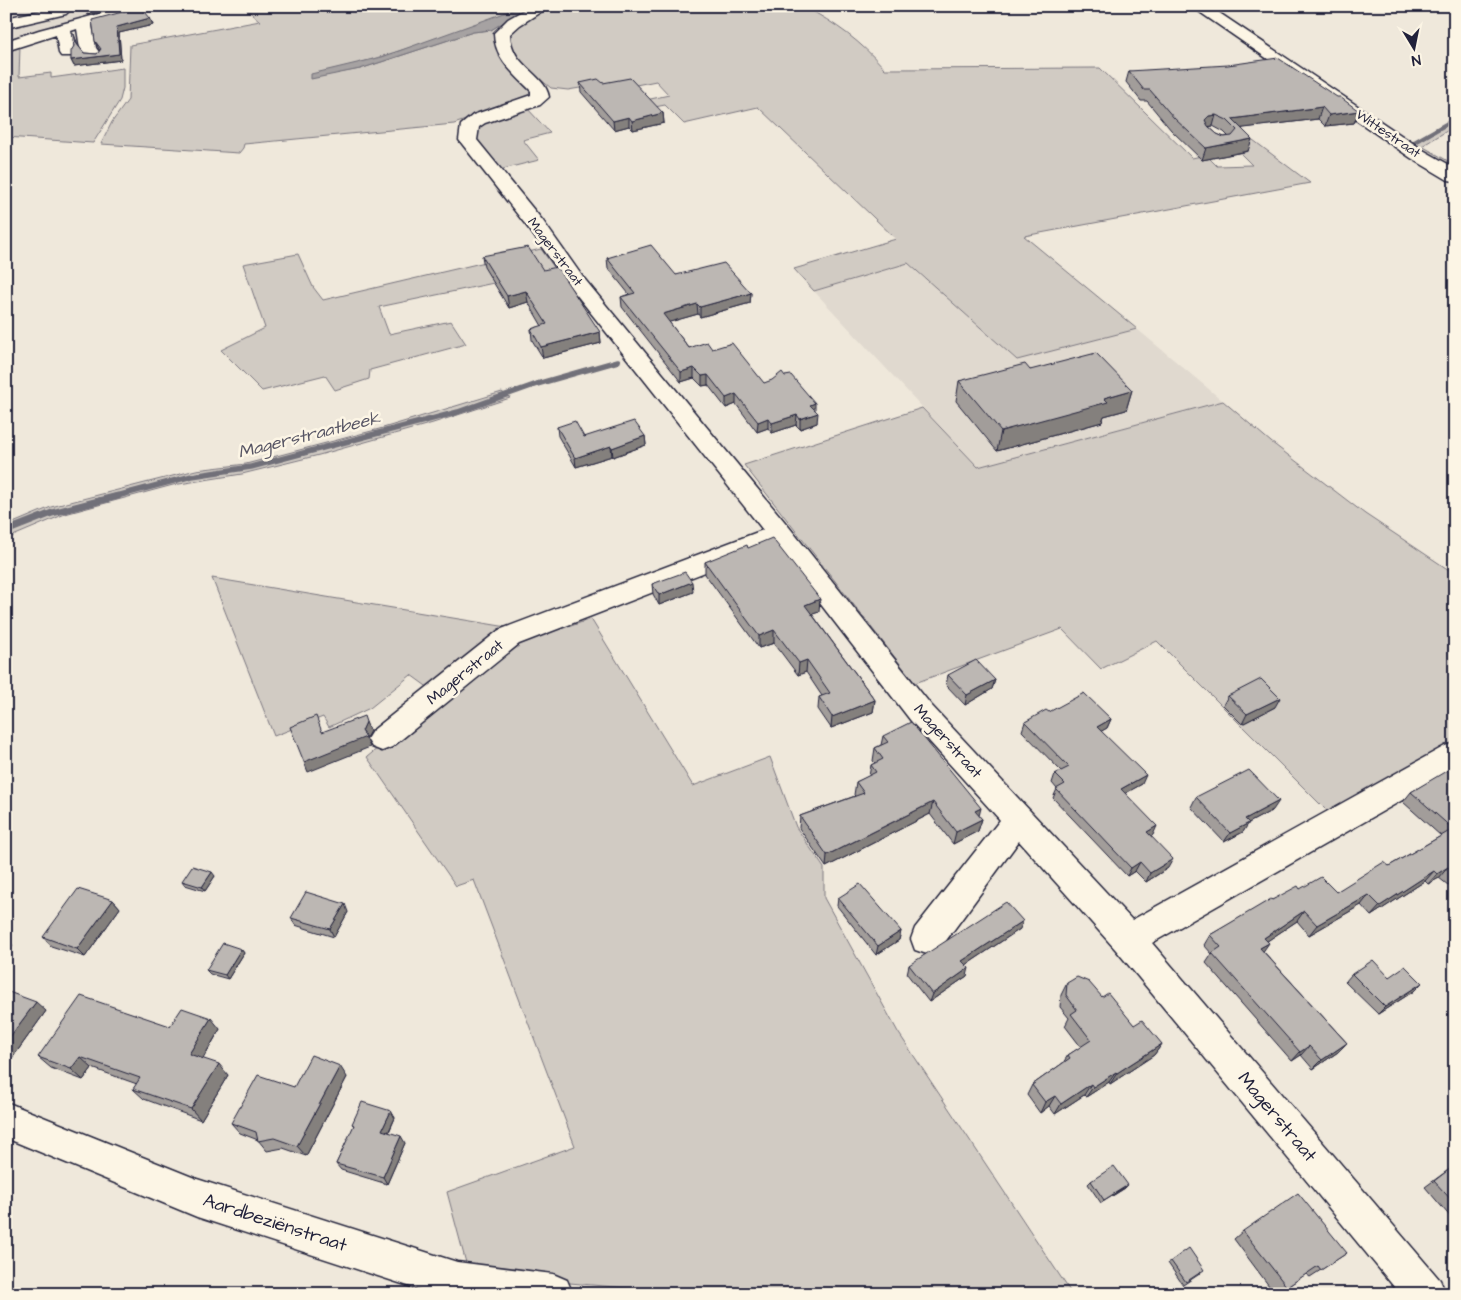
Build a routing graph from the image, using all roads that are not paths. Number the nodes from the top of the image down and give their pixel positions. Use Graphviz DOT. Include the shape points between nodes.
graph roads {
  1 [pos="148,6"];
  2 [pos="543,6"];
  3 [pos="1198,6"];
  4 [pos="73,8"];
  5 [pos="84,23"];
  6 [pos="6,24"];
  7 [pos="63,28"];
  8 [pos="6,46"];
  9 [pos="67,53"];
  10 [pos="94,56"];
  11 [pos="1455,176"];
  12 [pos="780,534"];
  13 [pos="382,740"];
  14 [pos="1455,756"];
  15 [pos="1021,821"];
  16 [pos="927,939"];
  17 [pos="1128,940"];
  18 [pos="6,1120"];
  19 [pos="553,1294"];
  20 [pos="1426,1294"];
  1 -- 5 [label="street"];
  2 -- 12 [label="street, Magerstraat" via="502,32 500,43 539,90 540,97 480,119 470,125 468,140 536,225 574,280"];
  3 -- 11 [label="street, Wittestraat" via="1416,154"];
  4 -- 6 [label="street"];
  5 -- 7 [label="street"];
  5 -- 10 [label="street" via="88,48"];
  7 -- 8 [label="street"];
  7 -- 9 [label="street"];
  12 -- 13 [label="street, Magerstraat" via="509,637"];
  12 -- 15 [label="street, Magerstraat" via="921,713"];
  14 -- 17 [label="street"];
  15 -- 16 [label="street" via="1006,833"];
  15 -- 17 [label="street, Magerstraat"];
  17 -- 20 [label="street, Magerstraat"];
  18 -- 19 [label="street, Aardbeziënstraat" via="197,1198 457,1282"];
}
